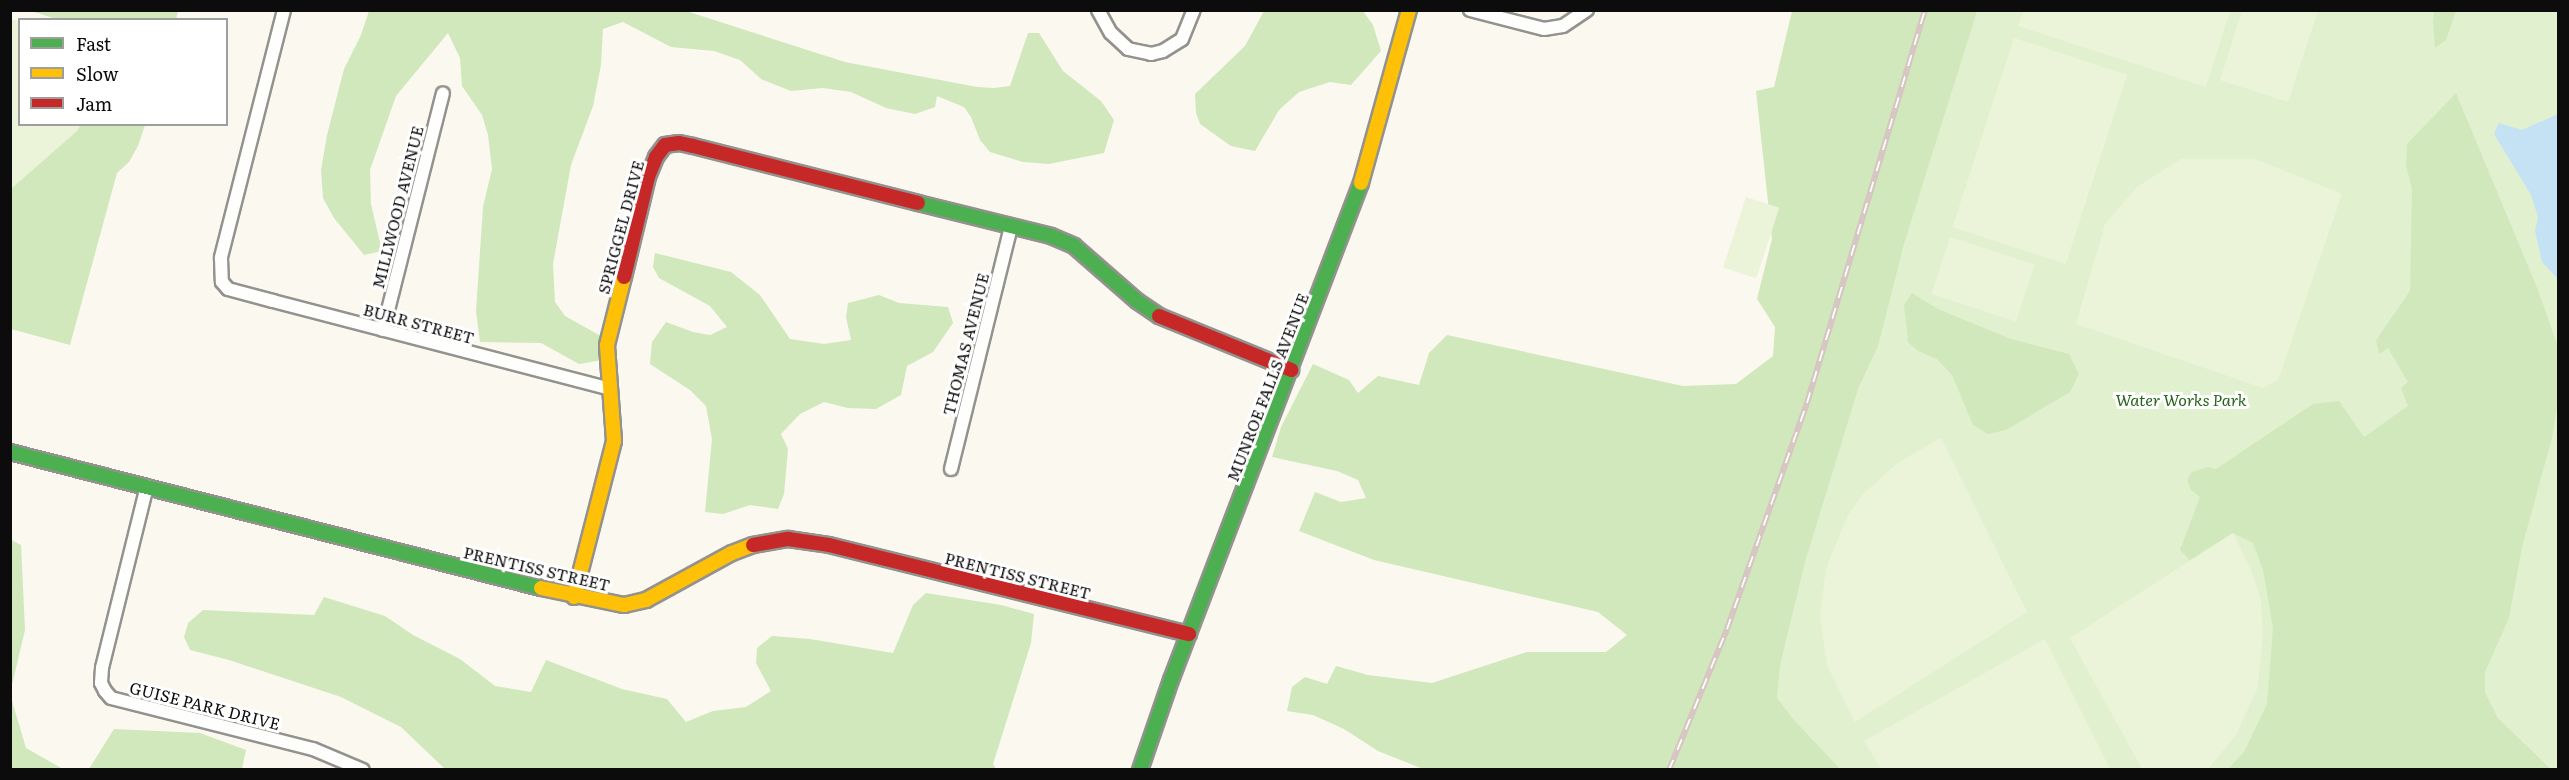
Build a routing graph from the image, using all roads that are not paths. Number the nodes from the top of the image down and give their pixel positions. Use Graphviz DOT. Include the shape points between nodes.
graph roads {
  1 [pos="284,10"];
  2 [pos="1098,10"];
  3 [pos="1194,10"];
  4 [pos="1409,10"];
  5 [pos="1470,10"];
  6 [pos="1587,10"];
  7 [pos="443,93"];
  8 [pos="1011,226"];
  9 [pos="383,330"];
  10 [pos="1291,370"];
  11 [pos="610,389"];
  12 [pos="10,452"];
  13 [pos="951,470"];
  14 [pos="147,486"];
  15 [pos="574,597"];
  16 [pos="1189,634"];
  17 [pos="363,770"];
  18 [pos="1140,770"];
  1 -- 9 [label="street, BURR STREET" via="221,258 222,282 228,289"];
  2 -- 3 [label="street" via="1111,33 1128,49 1151,54 1182,39"];
  4 -- 10 [label="street, MUNROE FALLS AVENUE" via="1363,178"];
  5 -- 6 [label="street" via="1544,29 1563,26"];
  7 -- 9 [label="street, MILLWOOD AVENUE"];
  8 -- 10 [label="street" via="1074,246 1162,318"];
  8 -- 11 [label="street, SPRIGGEL DRIVE" via="693,146 666,145 656,156 648,177 607,345"];
  8 -- 13 [label="street, THOMAS AVENUE"];
  9 -- 11 [label="street, BURR STREET"];
  10 -- 16 [label="street, MUNROE FALLS AVENUE"];
  11 -- 15 [label="street, SPRIGGEL DRIVE" via="613,451"];
  12 -- 14 [label="street, PRENTISS STREET"];
  14 -- 15 [label="street, PRENTISS STREET"];
  14 -- 17 [label="street, GUISE PARK DRIVE" via="102,668 105,691 111,698 313,749"];
  15 -- 16 [label="street, PRENTISS STREET" via="624,605 635,603 732,554 756,544 788,539 829,545"];
  16 -- 18 [label="street, MUNROE FALLS AVENUE"];
}
